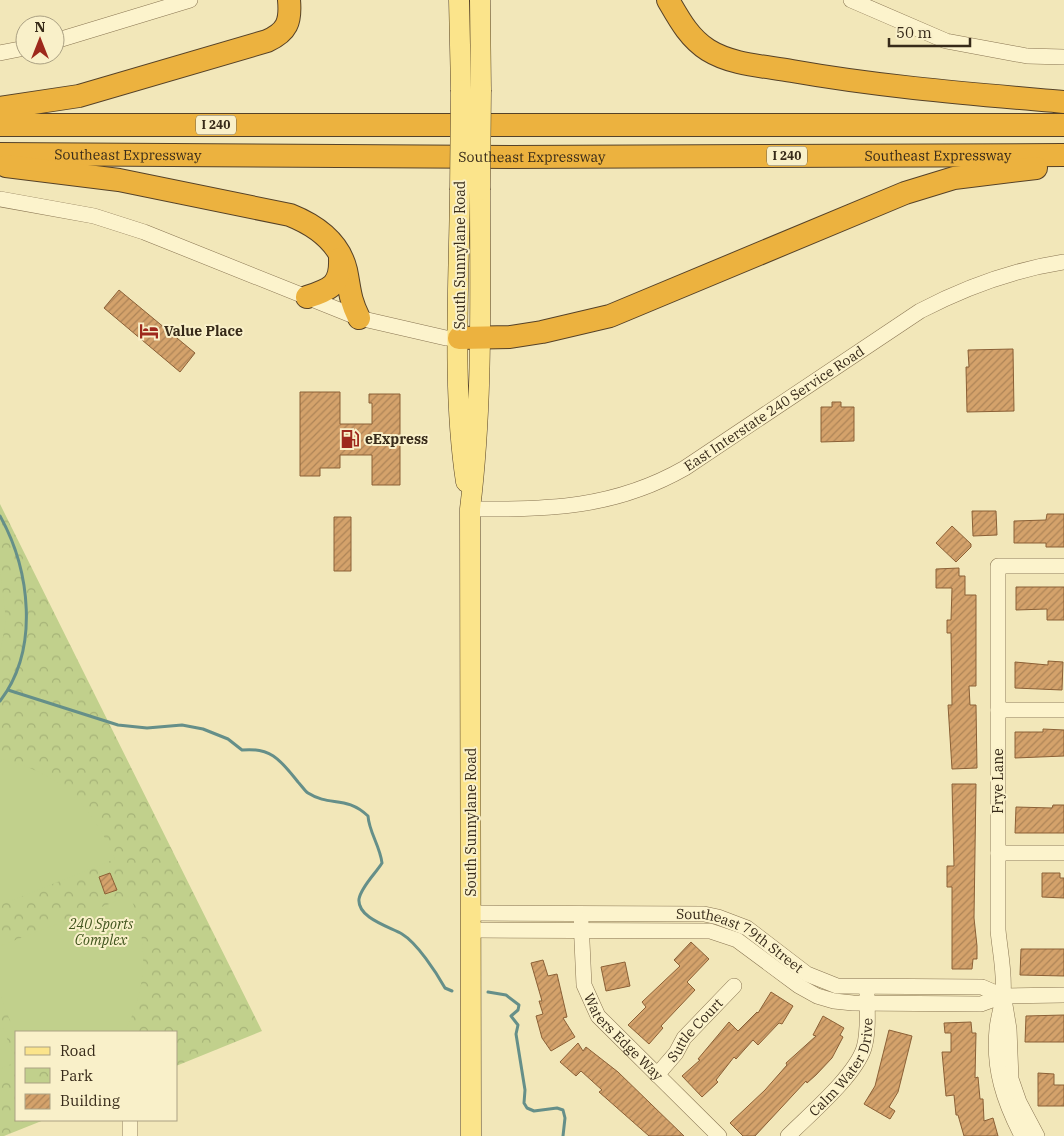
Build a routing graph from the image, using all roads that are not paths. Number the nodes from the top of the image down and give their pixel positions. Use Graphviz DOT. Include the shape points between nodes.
graph roads {
  1 [pos="190,0"];
  2 [pos="289,0"];
  3 [pos="459,0"];
  4 [pos="480,0"];
  5 [pos="668,0"];
  6 [pos="850,0"];
  7 [pos="65,38"];
  8 [pos="15,50"];
  9 [pos="0,53"];
  10 [pos="1064,57"];
  11 [pos="1064,102"];
  12 [pos="0,108"];
  13 [pos="0,125"];
  14 [pos="1064,125"];
  15 [pos="0,154"];
  16 [pos="1064,155"];
  17 [pos="0,165"];
  18 [pos="1064,165"];
  19 [pos="0,199"];
  20 [pos="340,255"];
  21 [pos="1064,262"];
  22 [pos="307,297"];
  23 [pos="359,318"];
  24 [pos="470,338"];
  25 [pos="470,509"];
  26 [pos="1064,566"];
  27 [pos="998,710"];
  28 [pos="1064,710"];
  29 [pos="998,853"];
  30 [pos="1064,853"];
  31 [pos="581,914"];
  32 [pos="471,922"];
  33 [pos="581,929"];
  34 [pos="734,986"];
  35 [pos="867,987"];
  36 [pos="1064,995"];
  37 [pos="1003,996"];
  38 [pos="867,1003"];
  39 [pos="657,1075"];
  40 [pos="130,1121"];
  41 [pos="130,1136"];
  42 [pos="471,1136"];
  43 [pos="719,1136"];
  44 [pos="788,1136"];
  45 [pos="1022,1136"];
  46 [pos="1037,1136"];
  1 -- 7 [label="street"];
  2 -- 12 [label="highway" via="288,26 267,41 79,96"];
  3 -- 24 [label="main road, South Sunnylane Road, bridge" via="460,190"];
  4 -- 24 [label="main road, South Sunnylane Road, bridge" via="480,190"];
  5 -- 11 [label="highway" via="682,25 697,42 714,53 740,62 918,90"];
  6 -- 10 [label="street" via="946,40 1027,56"];
  8 -- 9 [label="street"];
  13 -- 14 [label="highway, I 240"];
  15 -- 16 [label="highway, Southeast Expressway / I 240" via="480,157"];
  17 -- 20 [label="highway" via="119,180 290,215 325,235"];
  18 -- 24 [label="highway" via="974,175 931,184 610,316 542,332"];
  19 -- 22 [label="street" via="94,216 137,229"];
  20 -- 22 [label="highway" via="338,280 324,292"];
  20 -- 23 [label="highway" via="350,300"];
  21 -- 25 [label="street, East Interstate 240 Service Road" via="1000,276 959,291 920,311 658,483 604,501 569,507"];
  22 -- 23 [label="street"];
  23 -- 24 [label="street" via="446,338"];
  24 -- 25 [label="main road, South Sunnylane Road" via="461,448"];
  25 -- 32 [label="main road, South Sunnylane Road"];
  26 -- 27 [label="street, Frye Lane" via="998,566"];
  27 -- 28 [label="street"];
  27 -- 29 [label="street, Frye Lane"];
  29 -- 30 [label="street"];
  29 -- 37 [label="street, Frye Lane" via="998,930 1003,958"];
  31 -- 32 [label="street, Southeast 79th Street"];
  31 -- 33 [label="street, Waters Edge Way"];
  31 -- 35 [label="street, Southeast 79th Street" via="718,917 747,928 807,974 837,986"];
  32 -- 33 [label="street, Southeast 79th Street"];
  32 -- 42 [label="main road, South Sunnylane Road"];
  33 -- 38 [label="street, Southeast 79th Street" via="697,930 724,934 817,996 834,1001"];
  33 -- 39 [label="street, Waters Edge Way" via="582,973 593,1007 607,1027"];
  34 -- 39 [label="street, Suttle Court" via="684,1038"];
  35 -- 37 [label="street, Southeast 79th Street" via="982,987"];
  35 -- 38 [label="street, Calm Water Drive"];
  36 -- 37 [label="street, Southeast 79th Street"];
  37 -- 38 [label="street, Southeast 79th Street" via="981,1004"];
  37 -- 45 [label="street, Frye Lane" via="997,1030 999,1081"];
  37 -- 46 [label="street, Frye Lane" via="1010,1029 1012,1085"];
  38 -- 44 [label="street, Calm Water Drive" via="864,1046 856,1064"];
  39 -- 43 [label="street, Waters Edge Way"];
  40 -- 41 [label="street"];
}
